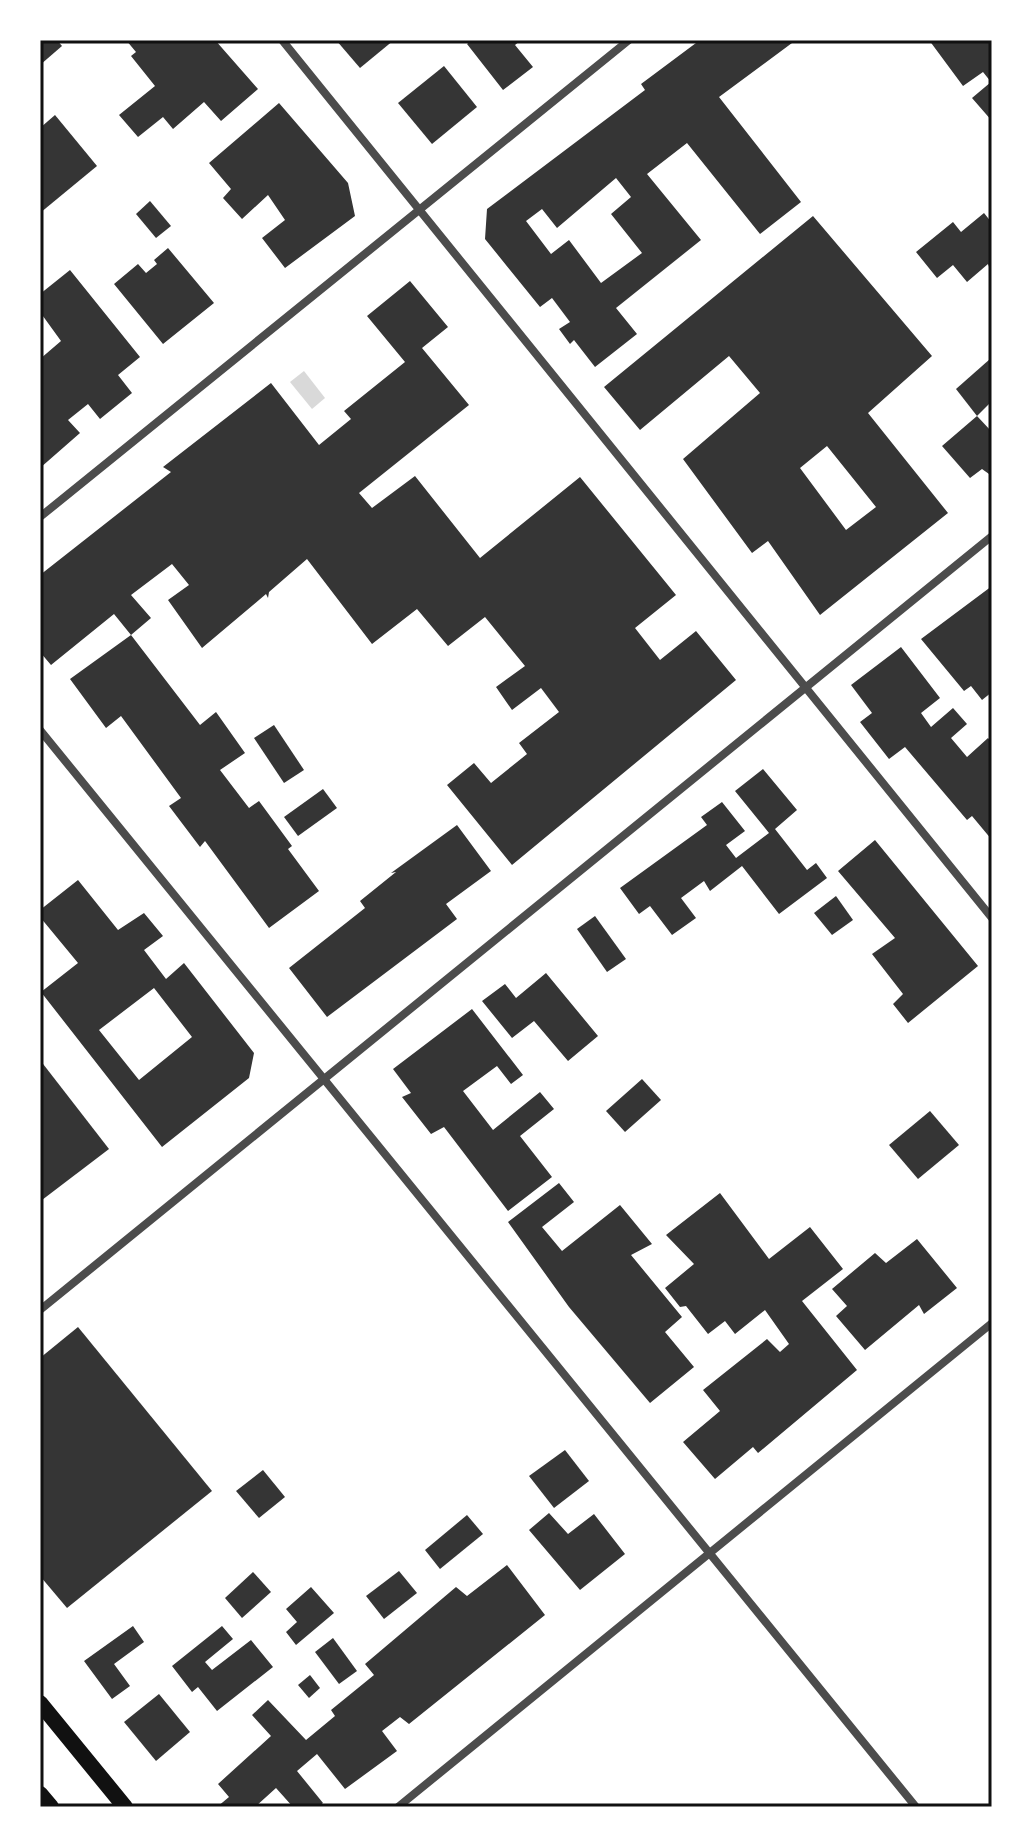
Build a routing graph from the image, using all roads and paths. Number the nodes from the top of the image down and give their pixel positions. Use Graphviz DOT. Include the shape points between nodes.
graph roads {
  1 [pos="282,40"];
  2 [pos="629,40"];
  3 [pos="419,210"];
  4 [pos="40,517"];
  5 [pos="992,536"];
  6 [pos="807,686"];
  7 [pos="40,730"];
  8 [pos="992,918"];
  9 [pos="324,1080"];
  10 [pos="40,1310"];
  11 [pos="992,1323"];
  12 [pos="710,1553"];
  13 [pos="40,1703"];
  14 [pos="40,1794"];
  15 [pos="51,1807"];
  16 [pos="125,1807"];
  17 [pos="398,1807"];
  18 [pos="916,1807"];
  1 -- 3 [label="street"];
  2 -- 3 [label="street"];
  3 -- 4 [label="street"];
  3 -- 6 [label="street"];
  5 -- 6 [label="street"];
  6 -- 8 [label="street"];
  6 -- 9 [label="street"];
  7 -- 9 [label="street"];
  9 -- 10 [label="street"];
  9 -- 12 [label="street"];
  11 -- 12 [label="street"];
  12 -- 17 [label="street"];
  12 -- 18 [label="street"];
  13 -- 16 [label="main road"];
  14 -- 15 [label="main road"];
}
